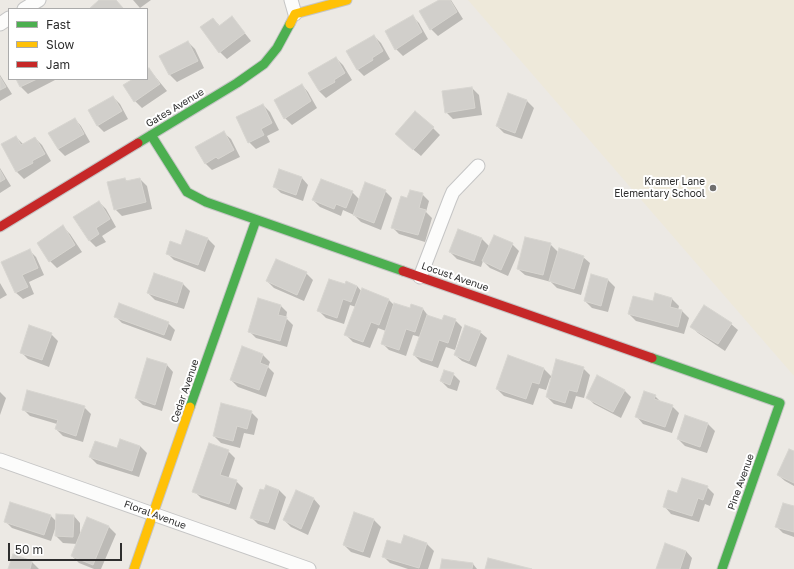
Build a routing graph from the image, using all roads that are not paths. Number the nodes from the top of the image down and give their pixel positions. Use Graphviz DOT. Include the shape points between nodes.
graph roads {
  1 [pos="40,0"];
  2 [pos="291,0"];
  3 [pos="347,0"];
  4 [pos="26,8"];
  5 [pos="295,14"];
  6 [pos="151,136"];
  7 [pos="478,166"];
  8 [pos="256,220"];
  9 [pos="0,226"];
  10 [pos="420,277"];
  11 [pos="780,403"];
  12 [pos="0,460"];
  13 [pos="153,514"];
  14 [pos="134,569"];
  15 [pos="309,569"];
  16 [pos="722,569"];
  1 -- 4 [label="street"];
  2 -- 5 [label="street"];
  3 -- 5 [label="street"];
  5 -- 6 [label="street, Gates Avenue" via="277,48 264,64"];
  6 -- 8 [label="street, Locust Avenue" via="187,192 206,202"];
  6 -- 9 [label="street, Gates Avenue"];
  7 -- 10 [label="street" via="453,192"];
  8 -- 10 [label="street, Locust Avenue"];
  8 -- 13 [label="street, Cedar Avenue"];
  10 -- 11 [label="street, Locust Avenue"];
  11 -- 16 [label="street, Pine Avenue"];
  12 -- 13 [label="street, Floral Avenue"];
  13 -- 14 [label="street, Cedar Avenue"];
  13 -- 15 [label="street, Floral Avenue"];
}
